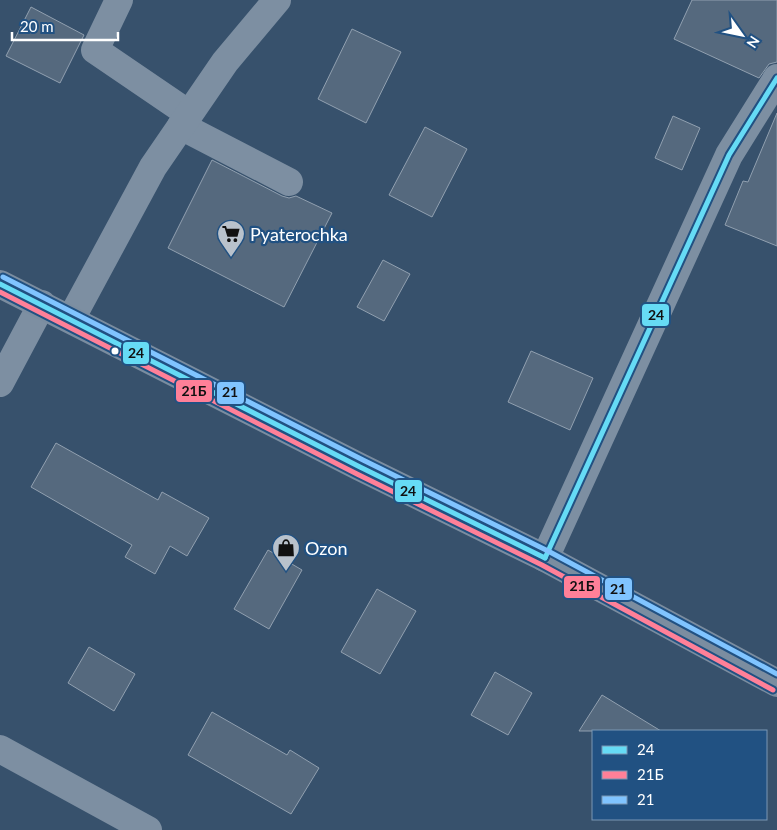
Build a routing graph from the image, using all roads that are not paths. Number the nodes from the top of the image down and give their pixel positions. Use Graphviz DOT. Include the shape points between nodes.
graph roads {
  1 [pos="119,0"];
  2 [pos="277,0"];
  3 [pos="777,78"];
  4 [pos="185,120"];
  5 [pos="289,182"];
  6 [pos="0,284"];
  7 [pos="42,304"];
  8 [pos="71,320"];
  9 [pos="3,372"];
  10 [pos="544,558"];
  11 [pos="777,683"];
  12 [pos="0,749"];
  13 [pos="148,830"];
  1 -- 4 [label="street" via="95,50"];
  2 -- 4 [label="street" via="225,62"];
  3 -- 10 [label="street" via="729,155"];
  4 -- 5 [label="street"];
  4 -- 8 [label="street" via="153,167"];
  6 -- 7 [label="main road"];
  7 -- 8 [label="main road"];
  7 -- 9 [label="street"];
  8 -- 10 [label="main road"];
  10 -- 11 [label="main road"];
  12 -- 13 [label="street"];
}
